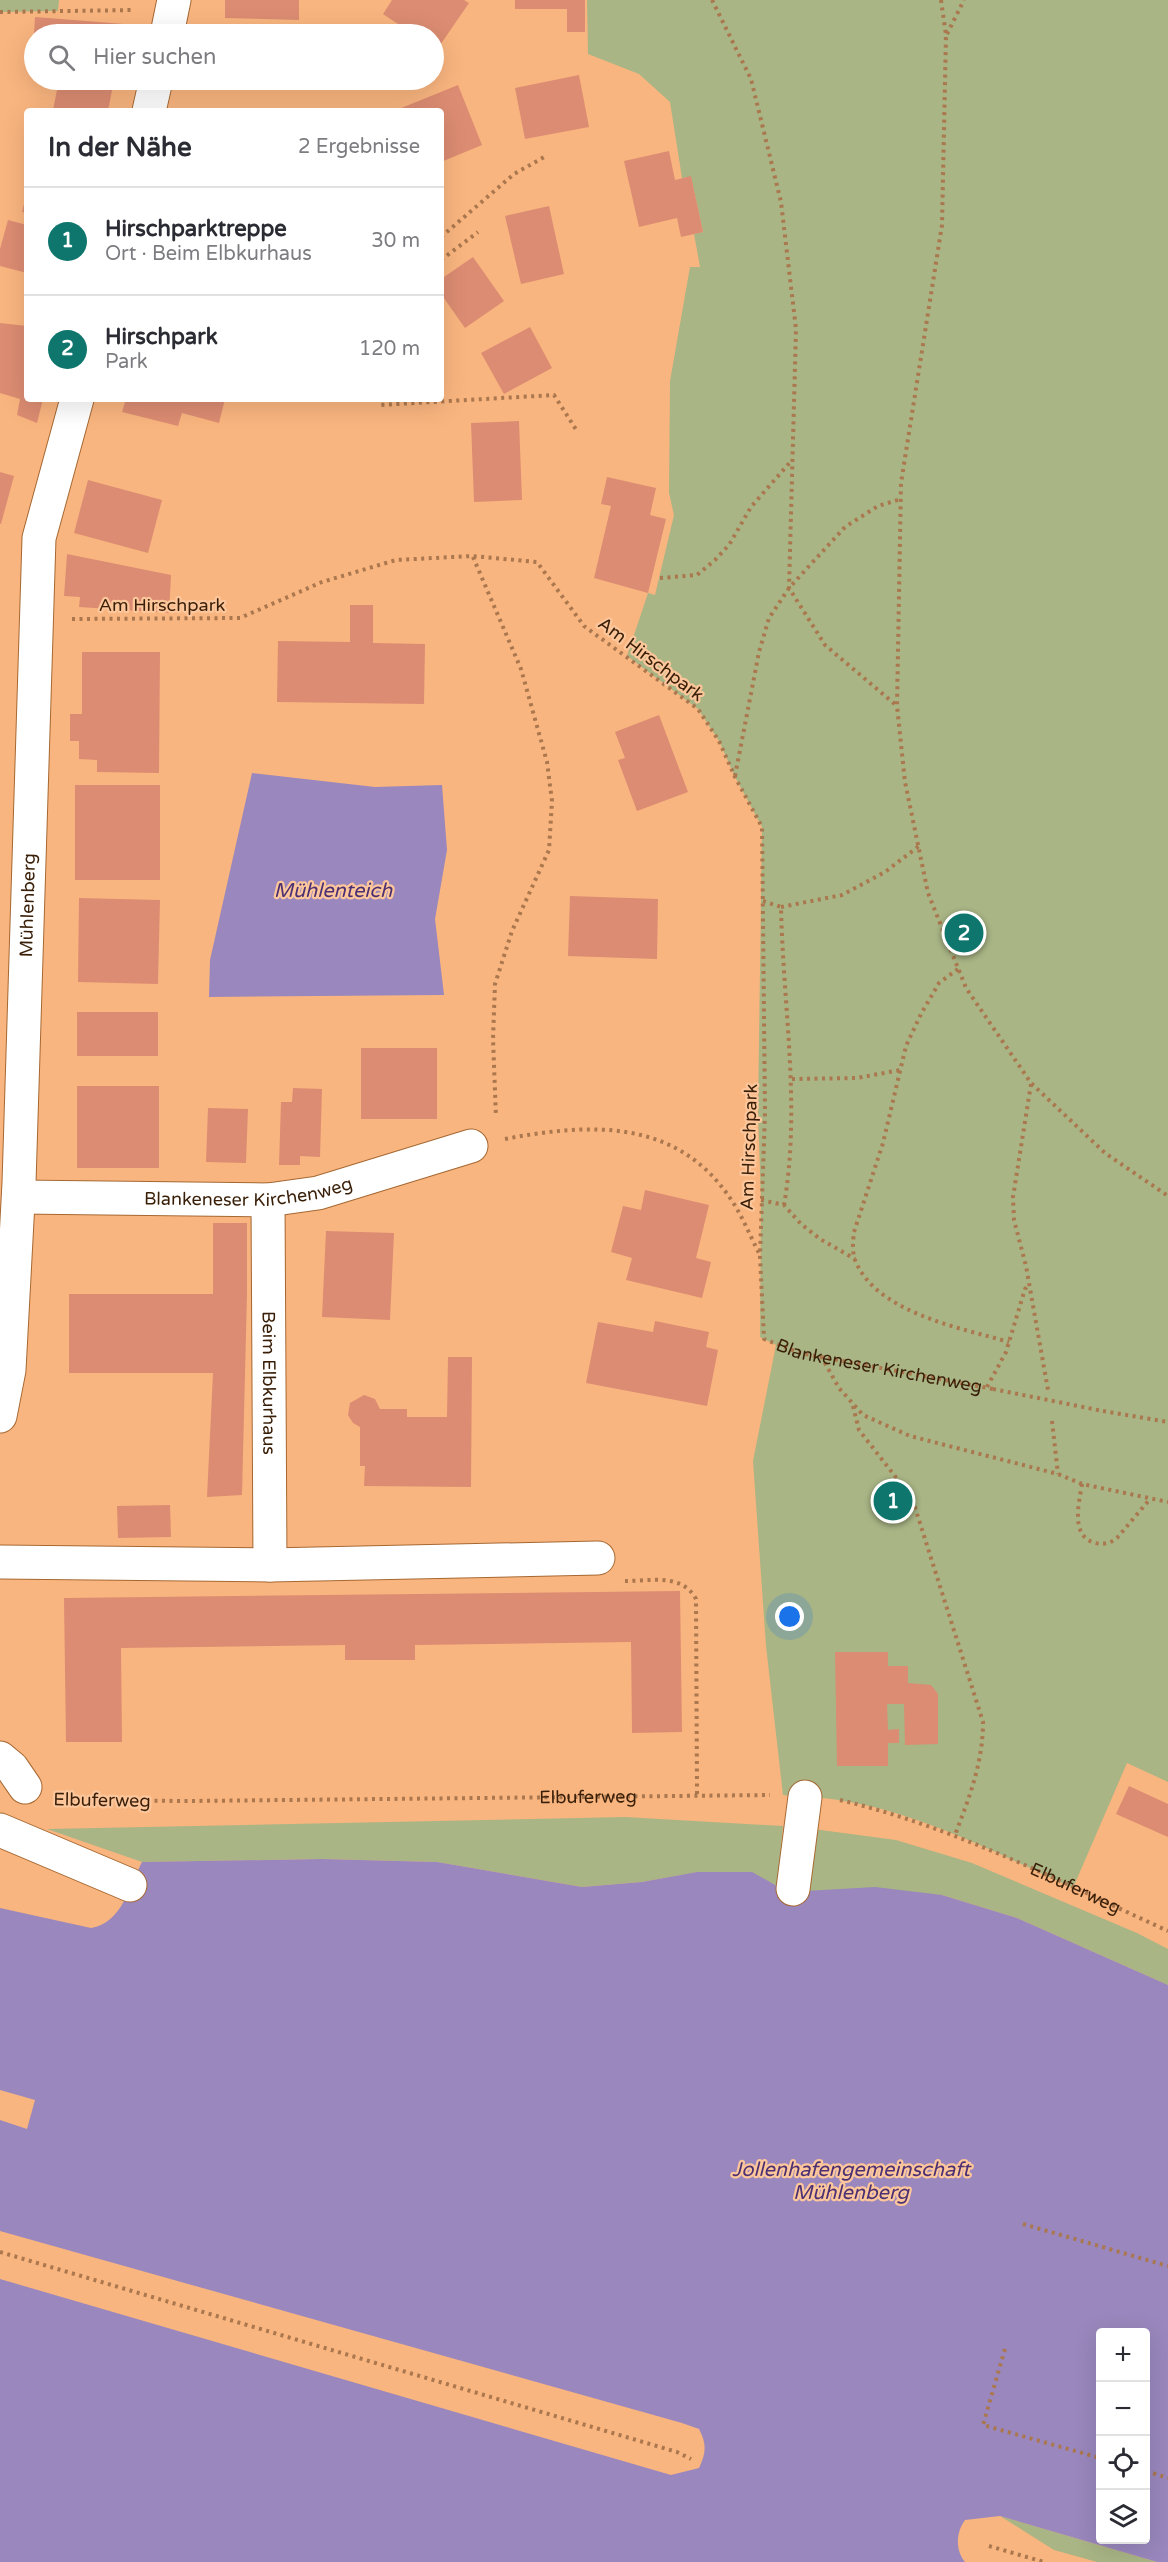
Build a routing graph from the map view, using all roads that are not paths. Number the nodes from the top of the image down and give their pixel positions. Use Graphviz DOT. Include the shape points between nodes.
graph roads {
  1 [pos="154,90"];
  2 [pos="150,108"];
  3 [pos="76,402"];
  4 [pos="471,1146"];
  5 [pos="19,1197"];
  6 [pos="268,1200"];
  7 [pos="0,1416"];
  8 [pos="0,1562"];
  9 [pos="270,1565"];
  10 [pos="607,1570"];
  11 [pos="0,1758"];
  12 [pos="25,1787"];
  13 [pos="805,1797"];
  14 [pos="0,1830"];
  15 [pos="130,1885"];
  16 [pos="793,1889"];
  1 -- 2 [label="street"];
  3 -- 5 [label="street, Mühlenberg" via="39,538"];
  4 -- 6 [label="street, Blankeneser Kirchenweg" via="318,1193"];
  5 -- 6 [label="street, Blankeneser Kirchenweg"];
  5 -- 7 [label="street, Mühlenberg" via="9,1370"];
  6 -- 9 [label="street, Beim Elbkurhaus"];
  8 -- 9 [label="street"];
  9 -- 10 [label="street"];
  11 -- 12 [label="street"];
  13 -- 16 [label="street"];
  14 -- 15 [label="street"];
}
